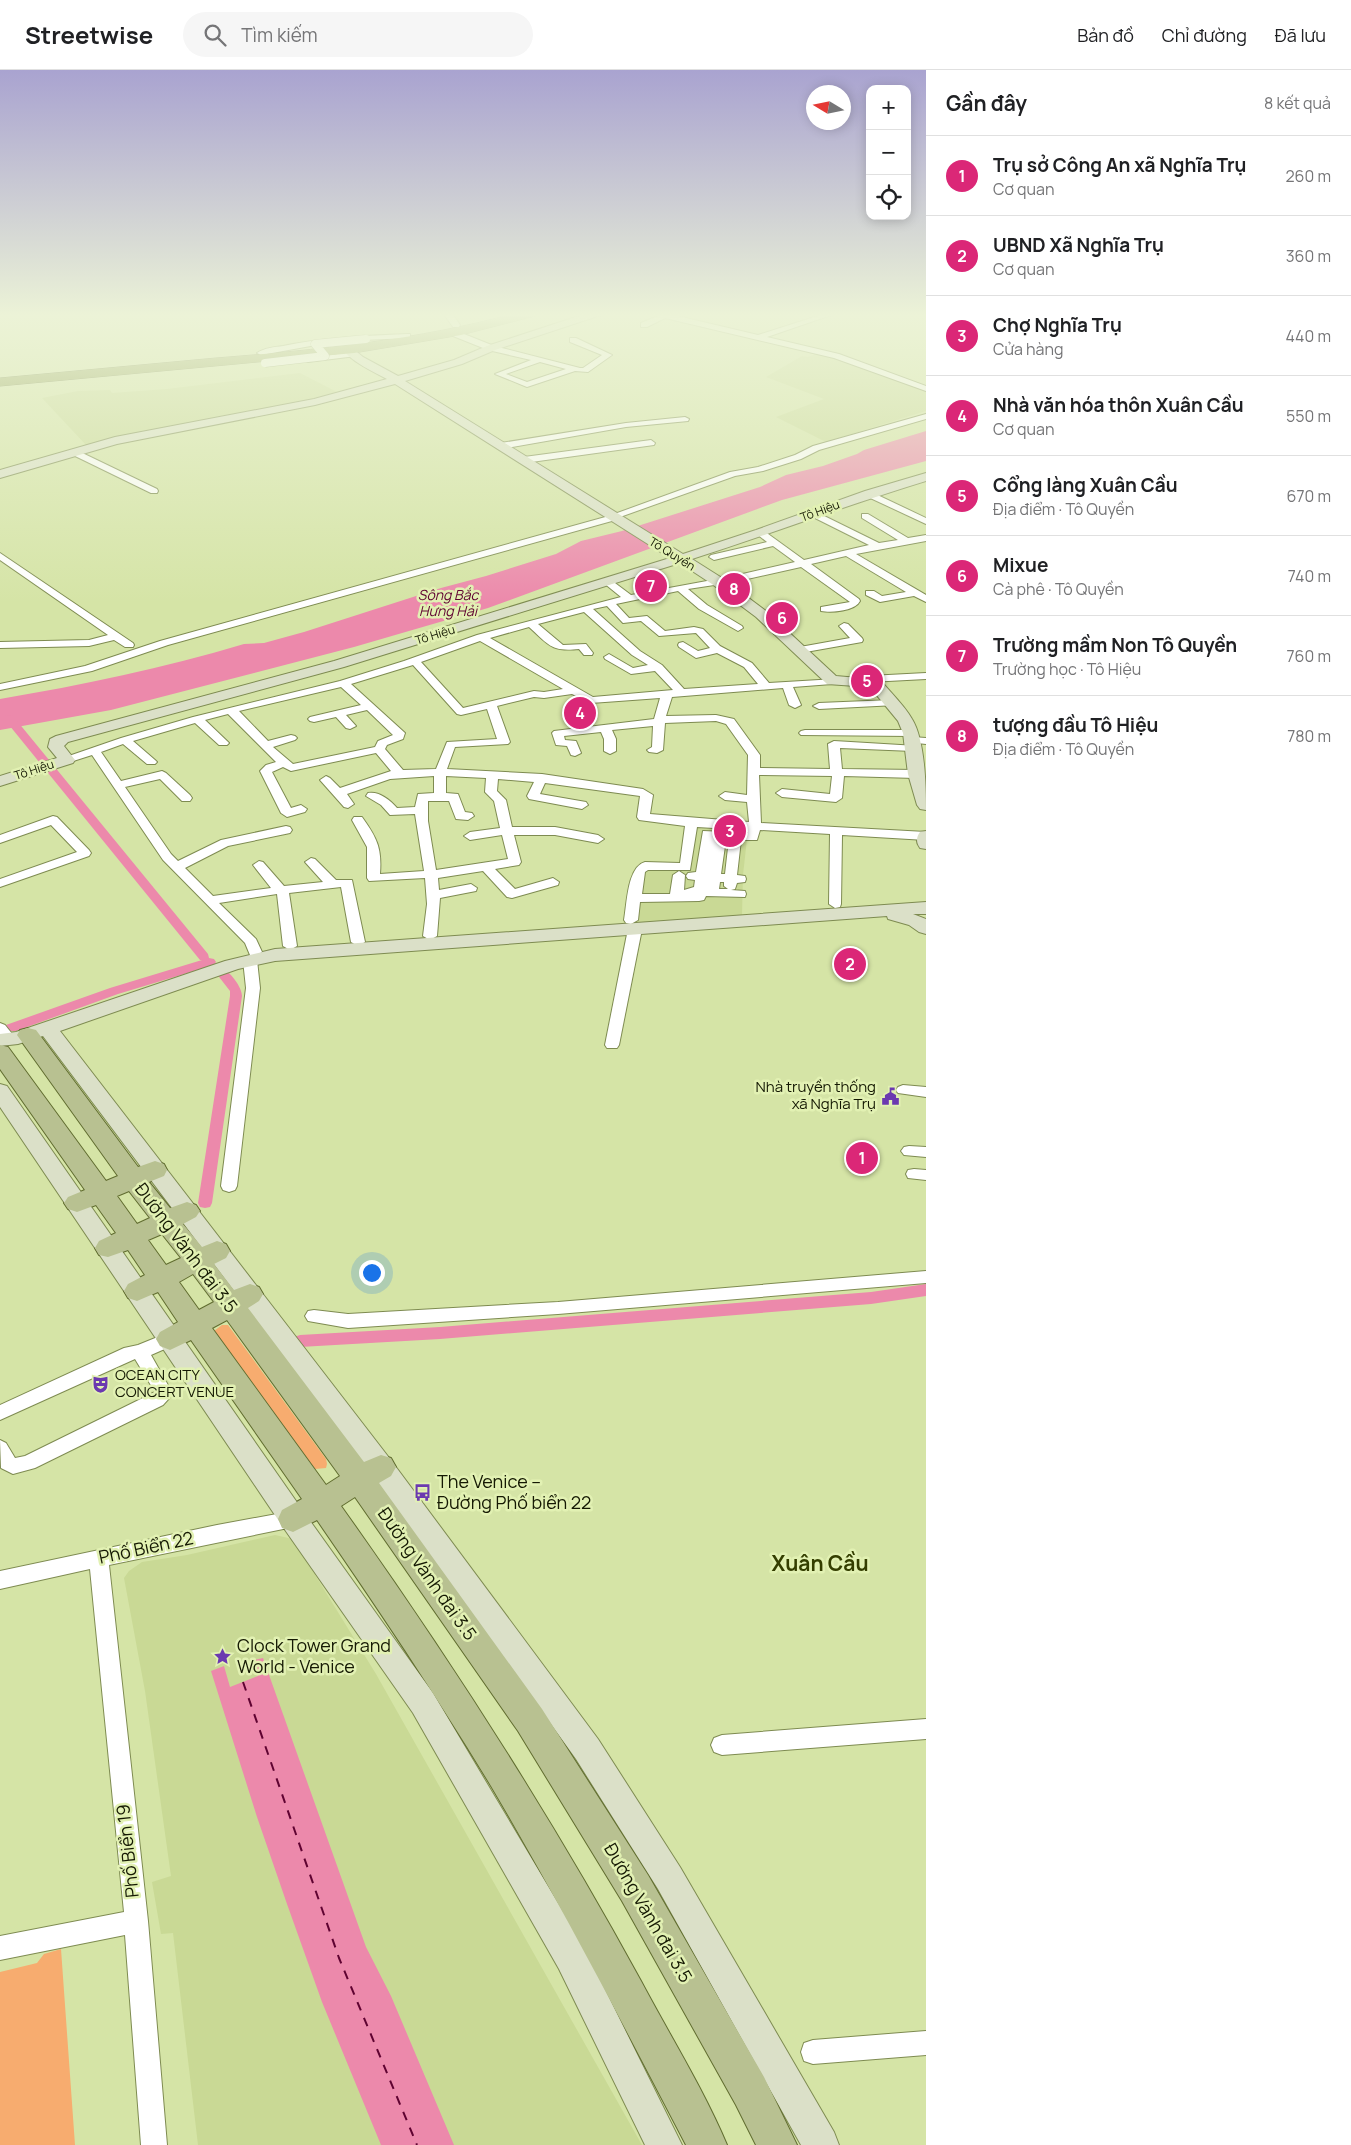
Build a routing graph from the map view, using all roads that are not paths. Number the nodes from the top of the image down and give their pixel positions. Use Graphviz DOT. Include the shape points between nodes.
graph roads {
  1 [pos="275,410"];
  2 [pos="443,410"];
  3 [pos="926,416"];
  4 [pos="685,419"];
  5 [pos="597,440"];
  6 [pos="651,443"];
  7 [pos="501,446"];
  8 [pos="74,452"];
  9 [pos="524,460"];
  10 [pos="0,474"];
  11 [pos="926,477"];
  12 [pos="154,491"];
  13 [pos="869,494"];
  14 [pos="812,513"];
  15 [pos="865,516"];
  16 [pos="618,519"];
  17 [pos="926,521"];
  18 [pos="760,533"];
  19 [pos="926,538"];
  20 [pos="906,541"];
  21 [pos="774,543"];
  22 [pos="878,546"];
  23 [pos="710,553"];
  24 [pos="847,553"];
  25 [pos="0,556"];
  26 [pos="675,556"];
  27 [pos="801,564"];
  28 [pos="741,577"];
  29 [pos="716,581"];
  30 [pos="608,582"];
  31 [pos="680,588"];
  32 [pos="870,593"];
  33 [pos="923,597"];
  34 [pos="629,598"];
  35 [pos="609,603"];
  36 [pos="586,608"];
  37 [pos="825,609"];
  38 [pos="530,624"];
  39 [pos="844,626"];
  40 [pos="738,628"];
  41 [pos="116,636"];
  42 [pos="481,637"];
  43 [pos="0,645"];
  44 [pos="129,645"];
  45 [pos="683,645"];
  46 [pos="719,649"];
  47 [pos="800,650"];
  48 [pos="588,653"];
  49 [pos="609,657"];
  50 [pos="414,660"];
  51 [pos="658,667"];
  52 [pos="926,676"];
  53 [pos="874,681"];
  54 [pos="832,682"];
  55 [pos="343,683"];
  56 [pos="787,685"];
  57 [pos="0,687"];
  58 [pos="767,687"];
  59 [pos="574,690"];
  60 [pos="680,692"];
  61 [pos="667,694"];
  62 [pos="892,704"];
  63 [pos="795,705"];
  64 [pos="491,706"];
  65 [pos="819,706"];
  66 [pos="368,707"];
  67 [pos="231,710"];
  68 [pos="339,714"];
  69 [pos="198,719"];
  70 [pos="314,719"];
  71 [pos="659,721"];
  72 [pos="350,726"];
  73 [pos="606,729"];
  74 [pos="544,733"];
  75 [pos="558,733"];
  76 [pos="805,733"];
  77 [pos="291,738"];
  78 [pos="125,740"];
  79 [pos="915,740"];
  80 [pos="223,743"];
  81 [pos="266,745"];
  82 [pos="379,749"];
  83 [pos="94,750"];
  84 [pos="653,750"];
  85 [pos="610,751"];
  86 [pos="575,753"];
  87 [pos="63,761"];
  88 [pos="151,762"];
  89 [pos="285,763"];
  90 [pos="754,771"];
  91 [pos="440,773"];
  92 [pos="837,773"];
  93 [pos="400,774"];
  94 [pos="492,774"];
  95 [pos="916,774"];
  96 [pos="542,778"];
  97 [pos="326,780"];
  98 [pos="0,781"];
  99 [pos="117,786"];
  100 [pos="339,792"];
  101 [pos="782,793"];
  102 [pos="372,796"];
  103 [pos="725,796"];
  104 [pos="440,797"];
  105 [pos="186,798"];
  106 [pos="754,799"];
  107 [pos="348,804"];
  108 [pos="582,805"];
  109 [pos="926,805"];
  110 [pos="301,809"];
  111 [pos="421,810"];
  112 [pos="468,816"];
  113 [pos="358,820"];
  114 [pos="694,823"];
  115 [pos="755,825"];
  116 [pos="286,830"];
  117 [pos="836,830"];
  118 [pos="507,831"];
  119 [pos="470,836"];
  120 [pos="926,836"];
  121 [pos="0,839"];
  122 [pos="598,839"];
  123 [pos="926,844"];
  124 [pos="311,862"];
  125 [pos="705,862"];
  126 [pos="734,863"];
  127 [pos="259,865"];
  128 [pos="177,867"];
  129 [pos="486,867"];
  130 [pos="648,873"];
  131 [pos="431,875"];
  132 [pos="373,878"];
  133 [pos="553,882"];
  134 [pos="0,883"];
  135 [pos="347,883"];
  136 [pos="333,885"];
  137 [pos="471,888"];
  138 [pos="648,888"];
  139 [pos="281,890"];
  140 [pos="688,894"];
  141 [pos="713,894"];
  142 [pos="433,895"];
  143 [pos="635,898"];
  144 [pos="926,898"];
  145 [pos="211,900"];
  146 [pos="926,908"];
  147 [pos="838,910"];
  148 [pos="872,913"];
  149 [pos="632,926"];
  150 [pos="926,928"];
  151 [pos="432,940"];
  152 [pos="358,942"];
  153 [pos="290,946"];
  154 [pos="255,957"];
  155 [pos="12,1037"];
  156 [pos="612,1045"];
  157 [pos="903,1090"];
  158 [pos="0,1091"];
  159 [pos="926,1092"];
  160 [pos="909,1151"];
  161 [pos="926,1152"];
  162 [pos="144,1174"];
  163 [pos="229,1186"];
  164 [pos="101,1193"];
  165 [pos="77,1203"];
  166 [pos="176,1216"];
  167 [pos="132,1237"];
  168 [pos="108,1248"];
  169 [pos="207,1256"];
  170 [pos="926,1277"];
  171 [pos="162,1279"];
  172 [pos="137,1291"];
  173 [pos="240,1299"];
  174 [pos="314,1316"];
  175 [pos="196,1326"];
  176 [pos="170,1339"];
  177 [pos="140,1352"];
  178 [pos="0,1413"];
  179 [pos="0,1448"];
  180 [pos="371,1474"];
  181 [pos="307,1510"];
  182 [pos="100,1558"];
  183 [pos="0,1580"];
  184 [pos="926,1729"];
  185 [pos="722,1745"];
  186 [pos="136,1921"];
  187 [pos="0,1948"];
  188 [pos="926,2043"];
  189 [pos="813,2052"];
  190 [pos="154,2145"];
  191 [pos="664,2145"];
  192 [pos="707,2145"];
  193 [pos="777,2145"];
  194 [pos="821,2145"];
  1 -- 8 [label="main road"];
  2 -- 7 [label="main road, Tô Quyền"];
  3 -- 16 [label="street" via="816,448 776,464 733,474"];
  4 -- 5 [label="street" via="642,422"];
  5 -- 6 [label="street"];
  5 -- 7 [label="street"];
  5 -- 9 [label="street"];
  7 -- 9 [label="main road, Tô Quyền"];
  8 -- 10 [label="main road"];
  8 -- 12 [label="street"];
  9 -- 16 [label="main road, Tô Quyền"];
  11 -- 13 [label="main road, Tô Hiệu"];
  13 -- 14 [label="main road, Tô Hiệu"];
  13 -- 17 [label="street"];
  14 -- 18 [label="main road, Tô Hiệu"];
  14 -- 22 [label="street"];
  15 -- 20 [label="street"];
  16 -- 26 [label="main road, Tô Quyền"];
  16 -- 57 [label="street" via="164,642 88,669"];
  18 -- 21 [label="street"];
  18 -- 23 [label="main road, Tô Hiệu"];
  19 -- 20 [label="street"];
  20 -- 22 [label="street"];
  21 -- 23 [label="street"];
  21 -- 27 [label="street"];
  22 -- 24 [label="street"];
  23 -- 26 [label="main road, Tô Hiệu"];
  23 -- 28 [label="street"];
  24 -- 27 [label="street"];
  24 -- 33 [label="street"];
  25 -- 41 [label="street"];
  26 -- 29 [label="main road, Tô Quyền"];
  26 -- 30 [label="main road, Tô Hiệu"];
  27 -- 28 [label="street"];
  27 -- 37 [label="street" via="855,601 853,605"];
  28 -- 29 [label="street"];
  29 -- 31 [label="street"];
  29 -- 47 [label="main road, Tô Quyền" via="762,614"];
  30 -- 34 [label="street"];
  30 -- 87 [label="main road, Tô Hiệu" via="339,664 62,739 56,742 56,748"];
  31 -- 34 [label="street"];
  31 -- 40 [label="street" via="703,607"];
  32 -- 33 [label="street" via="880,599"];
  34 -- 35 [label="street"];
  35 -- 36 [label="street"];
  35 -- 46 [label="street" via="627,621 641,616 663,634 698,630"];
  36 -- 38 [label="street"];
  36 -- 51 [label="street" via="636,653"];
  38 -- 42 [label="street"];
  38 -- 48 [label="street" via="555,645 562,648 582,646"];
  39 -- 47 [label="street" via="858,640"];
  41 -- 43 [label="street" via="89,643"];
  41 -- 44 [label="street"];
  42 -- 50 [label="street"];
  42 -- 59 [label="street"];
  45 -- 46 [label="street" via="696,655"];
  46 -- 58 [label="street" via="748,665"];
  47 -- 54 [label="main road, Tô Quyền"];
  49 -- 51 [label="street" via="631,671"];
  50 -- 55 [label="street"];
  50 -- 64 [label="street" via="461,712"];
  51 -- 60 [label="street"];
  52 -- 53 [label="street"];
  53 -- 54 [label="main road"];
  53 -- 62 [label="main road"];
  54 -- 56 [label="street"];
  55 -- 66 [label="street"];
  55 -- 67 [label="street"];
  56 -- 58 [label="street"];
  56 -- 63 [label="street"];
  58 -- 60 [label="street"];
  59 -- 61 [label="street" via="592,700"];
  59 -- 64 [label="street" via="534,694"];
  60 -- 61 [label="street"];
  61 -- 71 [label="street"];
  62 -- 65 [label="street"];
  62 -- 79 [label="main road"];
  64 -- 91 [label="street" via="504,742 451,744"];
  66 -- 68 [label="street"];
  66 -- 82 [label="street" via="400,735 382,743"];
  67 -- 69 [label="street"];
  67 -- 81 [label="street"];
  68 -- 70 [label="street"];
  68 -- 72 [label="street"];
  69 -- 78 [label="street"];
  69 -- 80 [label="street"];
  71 -- 73 [label="street"];
  71 -- 84 [label="street" via="657,750"];
  71 -- 90 [label="street" via="716,718 730,721 754,755"];
  73 -- 75 [label="street"];
  73 -- 85 [label="street"];
  74 -- 75 [label="street"];
  75 -- 86 [label="street" via="560,743 572,743"];
  76 -- 79 [label="street" via="878,730"];
  77 -- 81 [label="street"];
  78 -- 83 [label="street"];
  78 -- 88 [label="street"];
  79 -- 92 [label="street" via="834,744"];
  79 -- 95 [label="main road"];
  81 -- 89 [label="street"];
  82 -- 89 [label="street" via="291,768"];
  82 -- 93 [label="street"];
  83 -- 87 [label="street"];
  83 -- 99 [label="street"];
  87 -- 98 [label="main road, Tô Hiệu"];
  89 -- 110 [label="street" via="266,771 287,813"];
  90 -- 92 [label="street"];
  90 -- 106 [label="street"];
  91 -- 93 [label="street"];
  91 -- 94 [label="street"];
  91 -- 104 [label="street"];
  92 -- 95 [label="street"];
  92 -- 101 [label="street" via="840,798"];
  93 -- 100 [label="street"];
  94 -- 96 [label="street"];
  94 -- 118 [label="street" via="491,792 500,800"];
  95 -- 109 [label="main road"];
  96 -- 108 [label="street" via="533,796"];
  96 -- 114 [label="street" via="643,793 646,796 643,817"];
  97 -- 100 [label="street"];
  99 -- 105 [label="street" via="162,775"];
  99 -- 128 [label="street"];
  100 -- 107 [label="street"];
  102 -- 111 [label="street" via="385,802 394,812"];
  103 -- 106 [label="street"];
  104 -- 111 [label="street" via="422,798"];
  104 -- 112 [label="street" via="454,797 460,816"];
  106 -- 115 [label="street"];
  111 -- 131 [label="street"];
  113 -- 132 [label="street" via="376,852"];
  114 -- 115 [label="street"];
  114 -- 125 [label="street" via="690,827"];
  115 -- 117 [label="street"];
  115 -- 126 [label="street" via="752,837"];
  116 -- 128 [label="street" via="225,843"];
  117 -- 120 [label="street"];
  117 -- 147 [label="street"];
  118 -- 119 [label="street"];
  118 -- 122 [label="street" via="555,831"];
  118 -- 129 [label="street" via="515,862"];
  120 -- 123 [label="main road"];
  121 -- 134 [label="street" via="53,820 85,853"];
  124 -- 136 [label="street"];
  125 -- 126 [label="street"];
  125 -- 126 [label="street"];
  125 -- 126 [label="street"];
  125 -- 130 [label="street"];
  125 -- 140 [label="street"];
  125 -- 140 [label="street"];
  125 -- 141 [label="street"];
  125 -- 143 [label="street" via="645,866 637,877"];
  126 -- 141 [label="street" via="735,894 729,897"];
  127 -- 139 [label="street"];
  128 -- 145 [label="street"];
  129 -- 131 [label="street"];
  129 -- 133 [label="street" via="514,897"];
  131 -- 132 [label="street"];
  131 -- 142 [label="street"];
  132 -- 135 [label="street"];
  135 -- 136 [label="street"];
  135 -- 152 [label="street"];
  136 -- 139 [label="street"];
  137 -- 142 [label="street"];
  138 -- 140 [label="street"];
  139 -- 145 [label="street"];
  139 -- 153 [label="street"];
  140 -- 141 [label="street"];
  140 -- 143 [label="street"];
  142 -- 151 [label="street"];
  143 -- 149 [label="street"];
  144 -- 147 [label="main road"];
  145 -- 154 [label="street" via="251,942"];
  146 -- 148 [label="main road"];
  147 -- 148 [label="main road"];
  147 -- 149 [label="main road"];
  148 -- 150 [label="main road" via="907,918"];
  149 -- 151 [label="main road"];
  149 -- 156 [label="street"];
  151 -- 152 [label="main road"];
  151 -- 154 [label="main road"];
  152 -- 153 [label="main road"];
  153 -- 154 [label="main road"];
  154 -- 155 [label="main road"];
  154 -- 155 [label="main road" via="183,974"];
  154 -- 163 [label="street" via="248,1041"];
  155 -- 162 [label="main road, Đường Vành đai 3.5"];
  155 -- 164 [label="main road"];
  157 -- 159 [label="street"];
  158 -- 165 [label="main road"];
  160 -- 161 [label="street"];
  162 -- 164 [label="main road"];
  162 -- 166 [label="main road, Đường Vành đai 3.5"];
  164 -- 165 [label="main road"];
  164 -- 167 [label="main road"];
  165 -- 168 [label="main road"];
  166 -- 167 [label="main road"];
  166 -- 169 [label="main road, Đường Vành đai 3.5"];
  167 -- 168 [label="main road"];
  167 -- 171 [label="main road"];
  168 -- 172 [label="main road"];
  169 -- 171 [label="main road"];
  169 -- 173 [label="main road, Đường Vành đai 3.5"];
  170 -- 174 [label="street" via="558,1308 348,1321"];
  171 -- 172 [label="main road"];
  171 -- 175 [label="main road"];
  172 -- 176 [label="main road"];
  173 -- 175 [label="main road"];
  173 -- 180 [label="main road, Đường Vành đai 3.5"];
  175 -- 176 [label="main road"];
  175 -- 181 [label="main road"];
  176 -- 177 [label="street"];
  176 -- 181 [label="main road" via="205,1404"];
  177 -- 178 [label="street" via="130,1353"];
  177 -- 179 [label="street" via="163,1390 164,1394 157,1400 28,1463 14,1466"];
  180 -- 181 [label="main road"];
  180 -- 193 [label="main road, Đường Vành đai 3.5" via="640,1896"];
  180 -- 194 [label="main road" via="587,1749 669,1878"];
  181 -- 182 [label="street, Phố Biển 22"];
  181 -- 191 [label="main road" via="571,1957"];
  181 -- 192 [label="main road" via="453,1696 531,1819"];
  182 -- 183 [label="street, Phố Biển 22"];
  182 -- 186 [label="street, Phố Biển 19"];
  184 -- 185 [label="street"];
  186 -- 187 [label="street"];
  186 -- 190 [label="street, Phố Biển 19"];
  188 -- 189 [label="street"];
}
